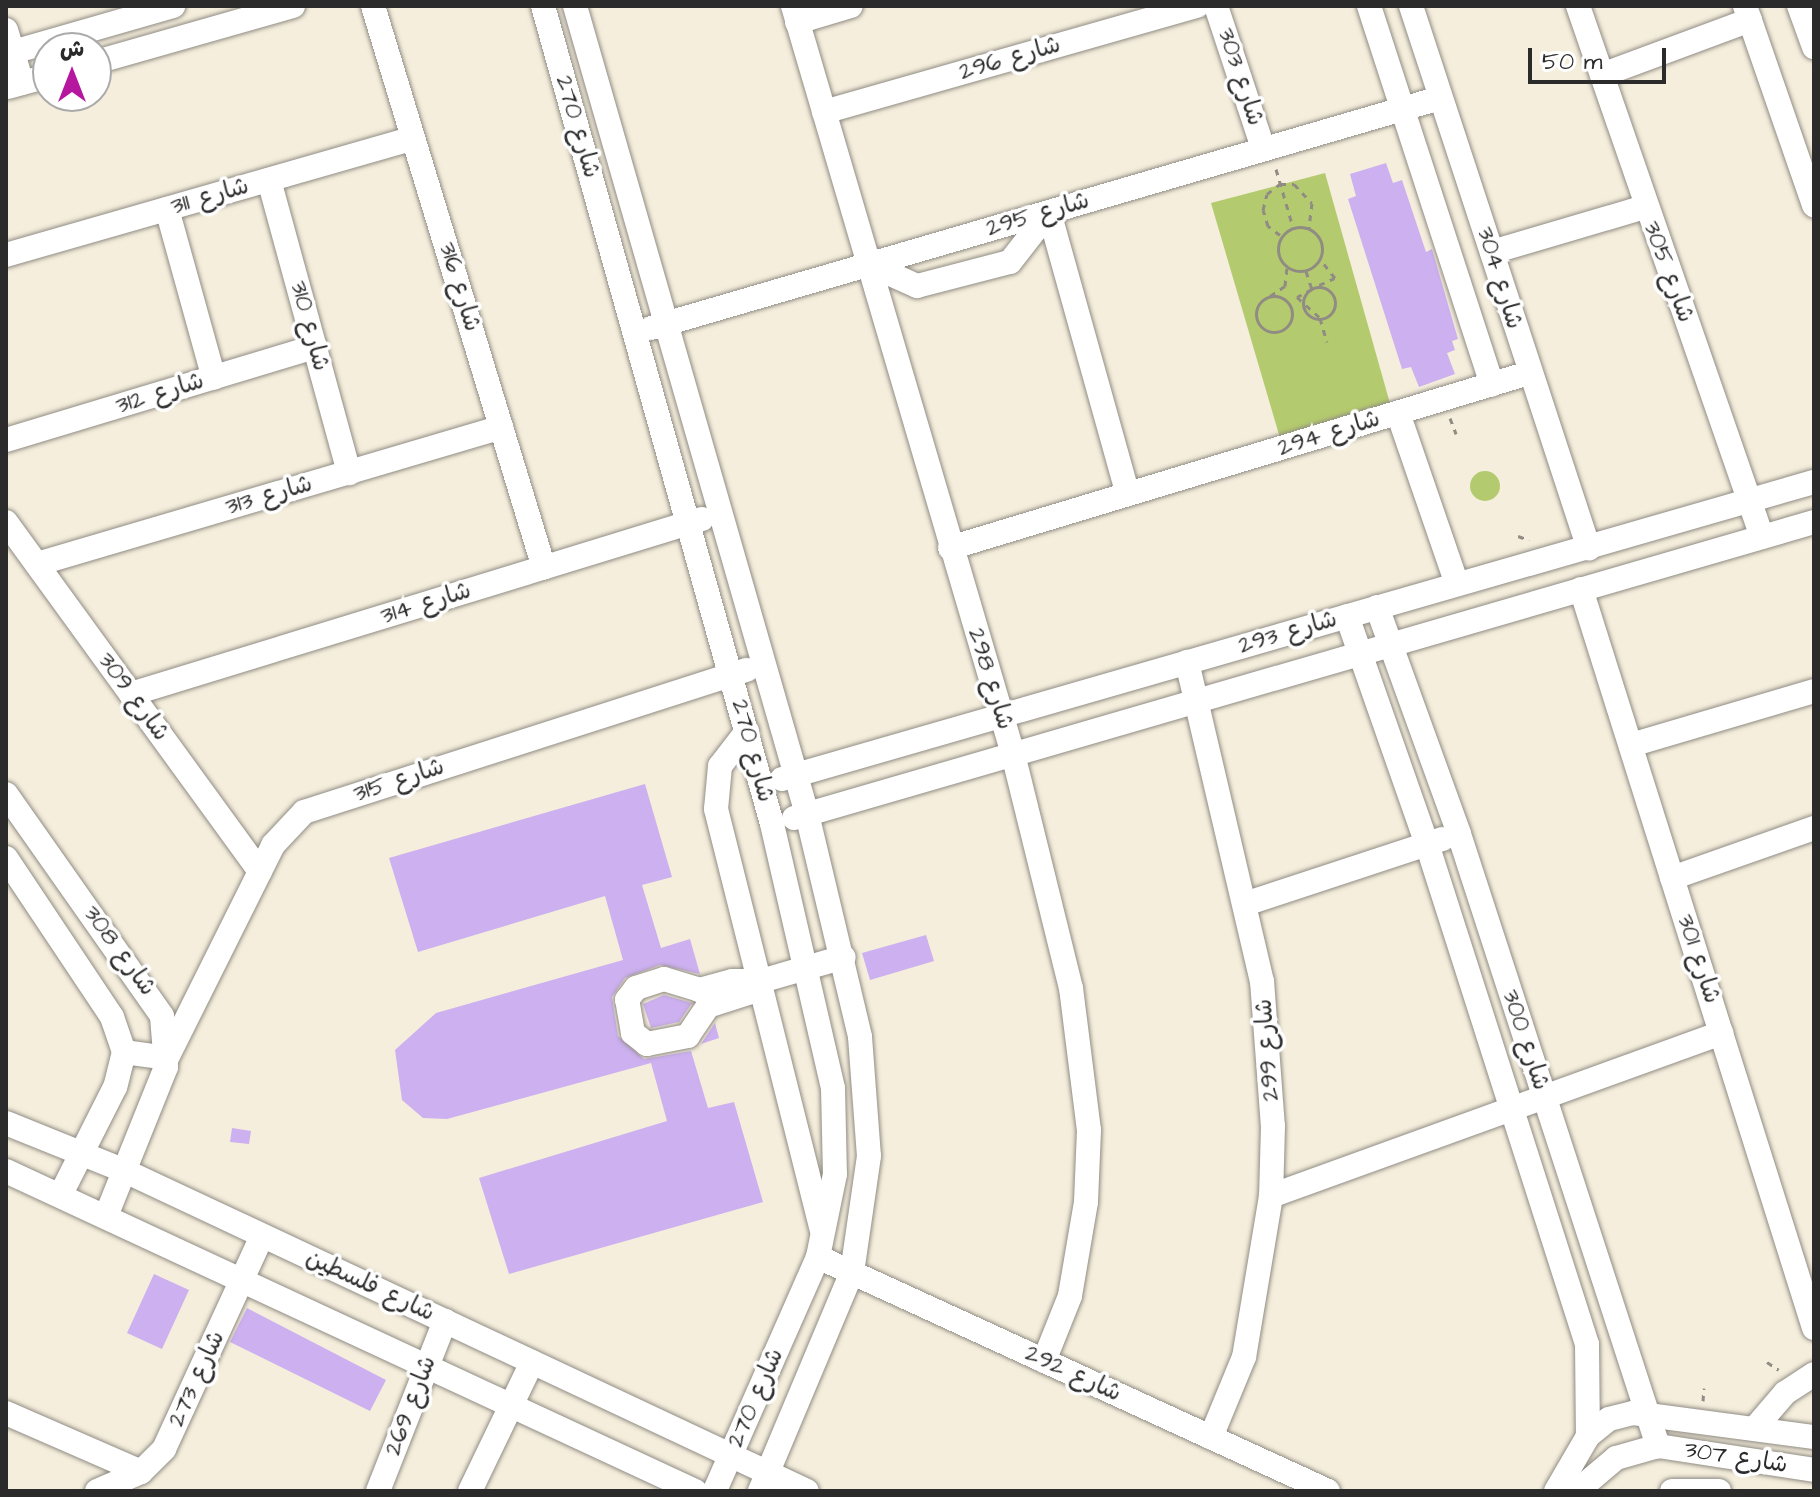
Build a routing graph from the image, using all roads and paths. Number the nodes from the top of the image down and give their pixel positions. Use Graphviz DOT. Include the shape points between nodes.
graph roads {
  1 [pos="293,6"];
  2 [pos="373,6"];
  3 [pos="543,6"];
  4 [pos="575,6"];
  5 [pos="851,6"];
  6 [pos="1197,6"];
  7 [pos="1216,6"];
  8 [pos="1369,6"];
  9 [pos="1411,6"];
  10 [pos="1578,6"];
  11 [pos="1799,6"];
  12 [pos="160,8"];
  13 [pos="1748,13"];
  14 [pos="795,14"];
  15 [pos="8,46"];
  16 [pos="1814,47"];
  17 [pos="112,57"];
  18 [pos="1602,75"];
  19 [pos="14,86"];
  20 [pos="1440,98"];
  21 [pos="1401,109"];
  22 [pos="824,112"];
  23 [pos="413,138"];
  24 [pos="1266,147"];
  25 [pos="269,180"];
  26 [pos="1280,184"];
  27 [pos="1814,205"];
  28 [pos="1645,207"];
  29 [pos="167,209"];
  30 [pos="1049,212"];
  31 [pos="1293,228"];
  32 [pos="1309,229"];
  33 [pos="1281,236"];
  34 [pos="1492,252"];
  35 [pos="6,255"];
  36 [pos="1320,259"];
  37 [pos="868,264"];
  38 [pos="1287,268"];
  39 [pos="1306,271"];
  40 [pos="1313,288"];
  41 [pos="1270,296"];
  42 [pos="1297,297"];
  43 [pos="1290,305"];
  44 [pos="1312,317"];
  45 [pos="1320,318"];
  46 [pos="666,323"];
  47 [pos="636,332"];
  48 [pos="1327,342"];
  49 [pos="315,347"];
  50 [pos="1529,373"];
  51 [pos="214,378"];
  52 [pos="1492,385"];
  53 [pos="1398,413"];
  54 [pos="501,427"];
  55 [pos="6,440"];
  56 [pos="349,473"];
  57 [pos="1814,482"];
  58 [pos="1128,494"];
  59 [pos="1749,500"];
  60 [pos="721,514"];
  61 [pos="6,522"];
  62 [pos="1814,522"];
  63 [pos="689,523"];
  64 [pos="1762,537"];
  65 [pos="950,548"];
  66 [pos="1589,549"];
  67 [pos="37,564"];
  68 [pos="544,568"];
  69 [pos="1457,584"];
  70 [pos="1581,589"];
  71 [pos="1377,607"];
  72 [pos="1347,616"];
  73 [pos="1389,645"];
  74 [pos="1360,653"];
  75 [pos="1187,662"];
  76 [pos="765,665"];
  77 [pos="732,675"];
  78 [pos="1813,693"];
  79 [pos="131,694"];
  80 [pos="1197,701"];
  81 [pos="1001,716"];
  82 [pos="747,731"];
  83 [pos="1631,745"];
  84 [pos="1013,754"];
  85 [pos="796,775"];
  86 [pos="762,785"];
  87 [pos="6,794"];
  88 [pos="807,814"];
  89 [pos="772,824"];
  90 [pos="1814,828"];
  91 [pos="1459,834"];
  92 [pos="1427,844"];
  93 [pos="6,858"];
  94 [pos="53,860"];
  95 [pos="260,872"];
  96 [pos="1672,878"];
  97 [pos="22,882"];
  98 [pos="1248,903"];
  99 [pos="844,957"];
  100 [pos="808,967"];
  101 [pos="761,981"];
  102 [pos="702,1000"];
  103 [pos="1721,1033"];
  104 [pos="124,1052"];
  105 [pos="167,1058"];
  106 [pos="1544,1097"];
  107 [pos="1512,1109"];
  108 [pos="6,1123"];
  109 [pos="81,1154"];
  110 [pos="6,1171"];
  111 [pos="125,1171"];
  112 [pos="61,1194"];
  113 [pos="1271,1196"];
  114 [pos="107,1214"];
  115 [pos="262,1236"];
  116 [pos="820,1247"];
  117 [pos="852,1272"];
  118 [pos="243,1278"];
  119 [pos="445,1321"];
  120 [pos="1814,1328"];
  121 [pos="1044,1361"];
  122 [pos="532,1362"];
  123 [pos="427,1364"];
  124 [pos="1814,1374"];
  125 [pos="511,1404"];
  126 [pos="6,1413"];
  127 [pos="1647,1413"];
  128 [pos="1755,1428"];
  129 [pos="1588,1436"];
  130 [pos="1211,1437"];
  131 [pos="1814,1437"];
  132 [pos="1658,1446"];
  133 [pos="731,1455"];
  134 [pos="1814,1470"];
  135 [pos="141,1472"];
  136 [pos="764,1482"];
  137 [pos="97,1491"];
  138 [pos="378,1491"];
  139 [pos="470,1491"];
  140 [pos="695,1491"];
  141 [pos="715,1491"];
  142 [pos="807,1491"];
  143 [pos="1328,1491"];
  144 [pos="1556,1491"];
  145 [pos="1577,1491"];
  146 [pos="1672,1491"];
  147 [pos="1719,1491"];
  1 -- 17 [label="street"];
  2 -- 23 [label="street, شارع 316"];
  3 -- 47 [label="street, شارع 270"];
  4 -- 46 [label="street, شارع 270"];
  5 -- 14 [label="street"];
  6 -- 22 [label="street, شارع 296"];
  7 -- 24 [label="street, شارع 303"];
  8 -- 21 [label="street, شارع 304"];
  9 -- 20 [label="street, شارع 304"];
  10 -- 18 [label="street, شارع 305"];
  11 -- 16 [label="street"];
  12 -- 15 [label="street"];
  13 -- 18 [label="street"];
  13 -- 27 [label="street"];
  14 -- 22 [label="street, شارع 298"];
  15 -- 19 [label="street"];
  18 -- 28 [label="street, شارع 305"];
  20 -- 21 [label="street, شارع 295"];
  20 -- 34 [label="street, شارع 304"];
  21 -- 24 [label="street, شارع 295"];
  21 -- 52 [label="street, شارع 304"];
  22 -- 37 [label="street, شارع 298"];
  23 -- 25 [label="street, شارع 311"];
  23 -- 54 [label="street, شارع 316"];
  24 -- 26 [label="path"];
  24 -- 30 [label="street, شارع 295"];
  25 -- 29 [label="street, شارع 311"];
  25 -- 49 [label="street, شارع 310"];
  26 -- 31 [label="path"];
  26 -- 32 [label="path" via="1294,184 1312,203"];
  26 -- 33 [label="path" via="1267,194 1263,210 1268,226"];
  28 -- 34 [label="street"];
  28 -- 59 [label="street, شارع 305"];
  29 -- 35 [label="street, شارع 311"];
  29 -- 51 [label="street"];
  30 -- 37 [label="street, شارع 295"];
  30 -- 37 [label="street" via="1010,262 917,286"];
  30 -- 58 [label="street"];
  31 -- 32 [label="path"];
  31 -- 33 [label="path"];
  32 -- 36 [label="path" via="1322,244"];
  33 -- 38 [label="path" via="1278,256"];
  34 -- 50 [label="street, شارع 304"];
  36 -- 39 [label="path"];
  36 -- 40 [label="path" via="1335,278"];
  37 -- 46 [label="street, شارع 295"];
  37 -- 65 [label="street, شارع 298"];
  38 -- 39 [label="path"];
  38 -- 41 [label="path" via="1285,286"];
  39 -- 40 [label="path"];
  40 -- 42 [label="path"];
  40 -- 44 [label="path" via="1305,301"];
  40 -- 45 [label="path" via="1334,297 1335,305"];
  41 -- 43 [label="path"];
  41 -- 43 [label="path" via="1257,311 1265,331 1282,330 1292,314"];
  42 -- 43 [label="path"];
  42 -- 44 [label="path"];
  42 -- 45 [label="path"];
  44 -- 45 [label="path"];
  45 -- 48 [label="path"];
  46 -- 47 [label="street, شارع 295"];
  46 -- 60 [label="street, شارع 270"];
  47 -- 63 [label="street, شارع 270"];
  49 -- 51 [label="street, شارع 312"];
  49 -- 56 [label="street, شارع 310"];
  50 -- 52 [label="street, شارع 294"];
  50 -- 66 [label="street, شارع 304"];
  51 -- 55 [label="street, شارع 312"];
  52 -- 53 [label="street, شارع 294"];
  53 -- 58 [label="street, شارع 294"];
  53 -- 69 [label="street"];
  54 -- 56 [label="street, شارع 313"];
  54 -- 68 [label="street, شارع 316"];
  56 -- 67 [label="street, شارع 313"];
  57 -- 59 [label="street, شارع 293"];
  58 -- 65 [label="street, شارع 294"];
  59 -- 64 [label="street, شارع 305"];
  59 -- 66 [label="street, شارع 293"];
  60 -- 63 [label="street, شارع 314"];
  60 -- 76 [label="street, شارع 270"];
  61 -- 67 [label="street, شارع 309"];
  62 -- 64 [label="street, شارع 293"];
  63 -- 68 [label="street, شارع 314"];
  63 -- 77 [label="street, شارع 270"];
  64 -- 70 [label="street, شارع 293"];
  65 -- 81 [label="street, شارع 298"];
  66 -- 69 [label="street, شارع 293"];
  67 -- 79 [label="street, شارع 309"];
  68 -- 79 [label="street, شارع 314"];
  69 -- 71 [label="street, شارع 293"];
  70 -- 73 [label="street, شارع 293"];
  70 -- 83 [label="street, شارع 301"];
  71 -- 72 [label="street, شارع 293"];
  71 -- 73 [label="street, شارع 300"];
  72 -- 74 [label="street, شارع 300"];
  72 -- 75 [label="street, شارع 293"];
  73 -- 74 [label="street, شارع 293"];
  73 -- 91 [label="street, شارع 300"];
  74 -- 80 [label="street, شارع 293"];
  74 -- 92 [label="street, شارع 300"];
  75 -- 80 [label="street, شارع 299"];
  75 -- 81 [label="street, شارع 293"];
  76 -- 77 [label="street, شارع 315"];
  76 -- 85 [label="street, شارع 270"];
  77 -- 82 [label="street, شارع 270"];
  77 -- 95 [label="street, شارع 315" via="304,812 286,825"];
  78 -- 83 [label="street"];
  79 -- 95 [label="street, شارع 309"];
  80 -- 84 [label="street, شارع 293"];
  80 -- 98 [label="street, شارع 299"];
  81 -- 84 [label="street, شارع 298"];
  81 -- 85 [label="street, شارع 293"];
  82 -- 86 [label="street, شارع 270"];
  82 -- 101 [label="street" via="720,766 716,809"];
  83 -- 96 [label="street, شارع 301"];
  84 -- 88 [label="street, شارع 293"];
  84 -- 121 [label="street, شارع 298" via="1071,988 1089,1130 1086,1202 1072,1285"];
  85 -- 86 [label="street, شارع 293"];
  85 -- 88 [label="street, شارع 270"];
  86 -- 89 [label="street, شارع 270"];
  87 -- 94 [label="street, شارع 308"];
  88 -- 89 [label="street, شارع 293"];
  88 -- 99 [label="street, شارع 270"];
  89 -- 100 [label="street, شارع 270"];
  90 -- 96 [label="street"];
  91 -- 92 [label="street"];
  91 -- 106 [label="street, شارع 300"];
  92 -- 98 [label="street"];
  92 -- 107 [label="street, شارع 300"];
  93 -- 97 [label="street, شارع 308"];
  94 -- 97 [label="street"];
  94 -- 105 [label="street, شارع 308" via="151,993 162,1016"];
  95 -- 105 [label="street, شارع 315"];
  96 -- 103 [label="street, شارع 301"];
  97 -- 104 [label="street, شارع 308" via="112,1017"];
  98 -- 113 [label="street, شارع 299" via="1270,1054"];
  99 -- 100 [label="street"];
  99 -- 117 [label="street, شارع 270" via="869,1120 866,1192"];
  100 -- 101 [label="street"];
  100 -- 116 [label="street, شارع 270" via="833,1088 836,1131"];
  101 -- 102 [label="street" via="751,992"];
  101 -- 116 [label="street"];
  103 -- 106 [label="street"];
  103 -- 120 [label="street, شارع 301"];
  104 -- 105 [label="street"];
  104 -- 109 [label="street" via="115,1087"];
  105 -- 111 [label="street, شارع 308"];
  106 -- 107 [label="street"];
  106 -- 127 [label="street, شارع 300"];
  107 -- 113 [label="street"];
  107 -- 129 [label="street, شارع 300" via="1587,1344"];
  108 -- 109 [label="street, شارع فلسطين"];
  109 -- 111 [label="street, شارع فلسطين"];
  109 -- 112 [label="street"];
  110 -- 112 [label="street, شارع فلسطين"];
  111 -- 114 [label="street, شارع 308"];
  111 -- 115 [label="street, شارع فلسطين"];
  112 -- 114 [label="street, شارع فلسطين"];
  113 -- 130 [label="street, شارع 299" via="1244,1357"];
  114 -- 118 [label="street, شارع فلسطين"];
  115 -- 118 [label="street, شارع 273"];
  115 -- 119 [label="street, شارع فلسطين"];
  116 -- 117 [label="street, شارع 292"];
  116 -- 133 [label="street, شارع 270"];
  117 -- 121 [label="street, شارع 292"];
  117 -- 136 [label="street, شارع 270"];
  118 -- 123 [label="street, شارع فلسطين"];
  118 -- 135 [label="street, شارع 273" via="164,1449"];
  119 -- 122 [label="street, شارع فلسطين"];
  119 -- 123 [label="street, شارع 269"];
  121 -- 130 [label="street, شارع 292"];
  122 -- 125 [label="street"];
  122 -- 133 [label="street, شارع فلسطين"];
  123 -- 125 [label="street, شارع فلسطين"];
  123 -- 138 [label="street, شارع 269"];
  124 -- 128 [label="street, شارع 307" via="1785,1393"];
  125 -- 139 [label="street"];
  125 -- 140 [label="street, شارع فلسطين"];
  126 -- 135 [label="street"];
  127 -- 128 [label="street, شارع 307"];
  127 -- 129 [label="street" via="1609,1419"];
  127 -- 132 [label="street, شارع 300"];
  128 -- 131 [label="street, شارع 307"];
  129 -- 144 [label="street"];
  130 -- 143 [label="street, شارع 292"];
  132 -- 134 [label="street, شارع 307"];
  132 -- 145 [label="street" via="1616,1458"];
  133 -- 136 [label="street, شارع فلسطين"];
  133 -- 141 [label="street, شارع 270"];
  135 -- 137 [label="street, شارع 273"];
  136 -- 142 [label="street"];
  146 -- 147 [label="street, شارع 307"];
}
